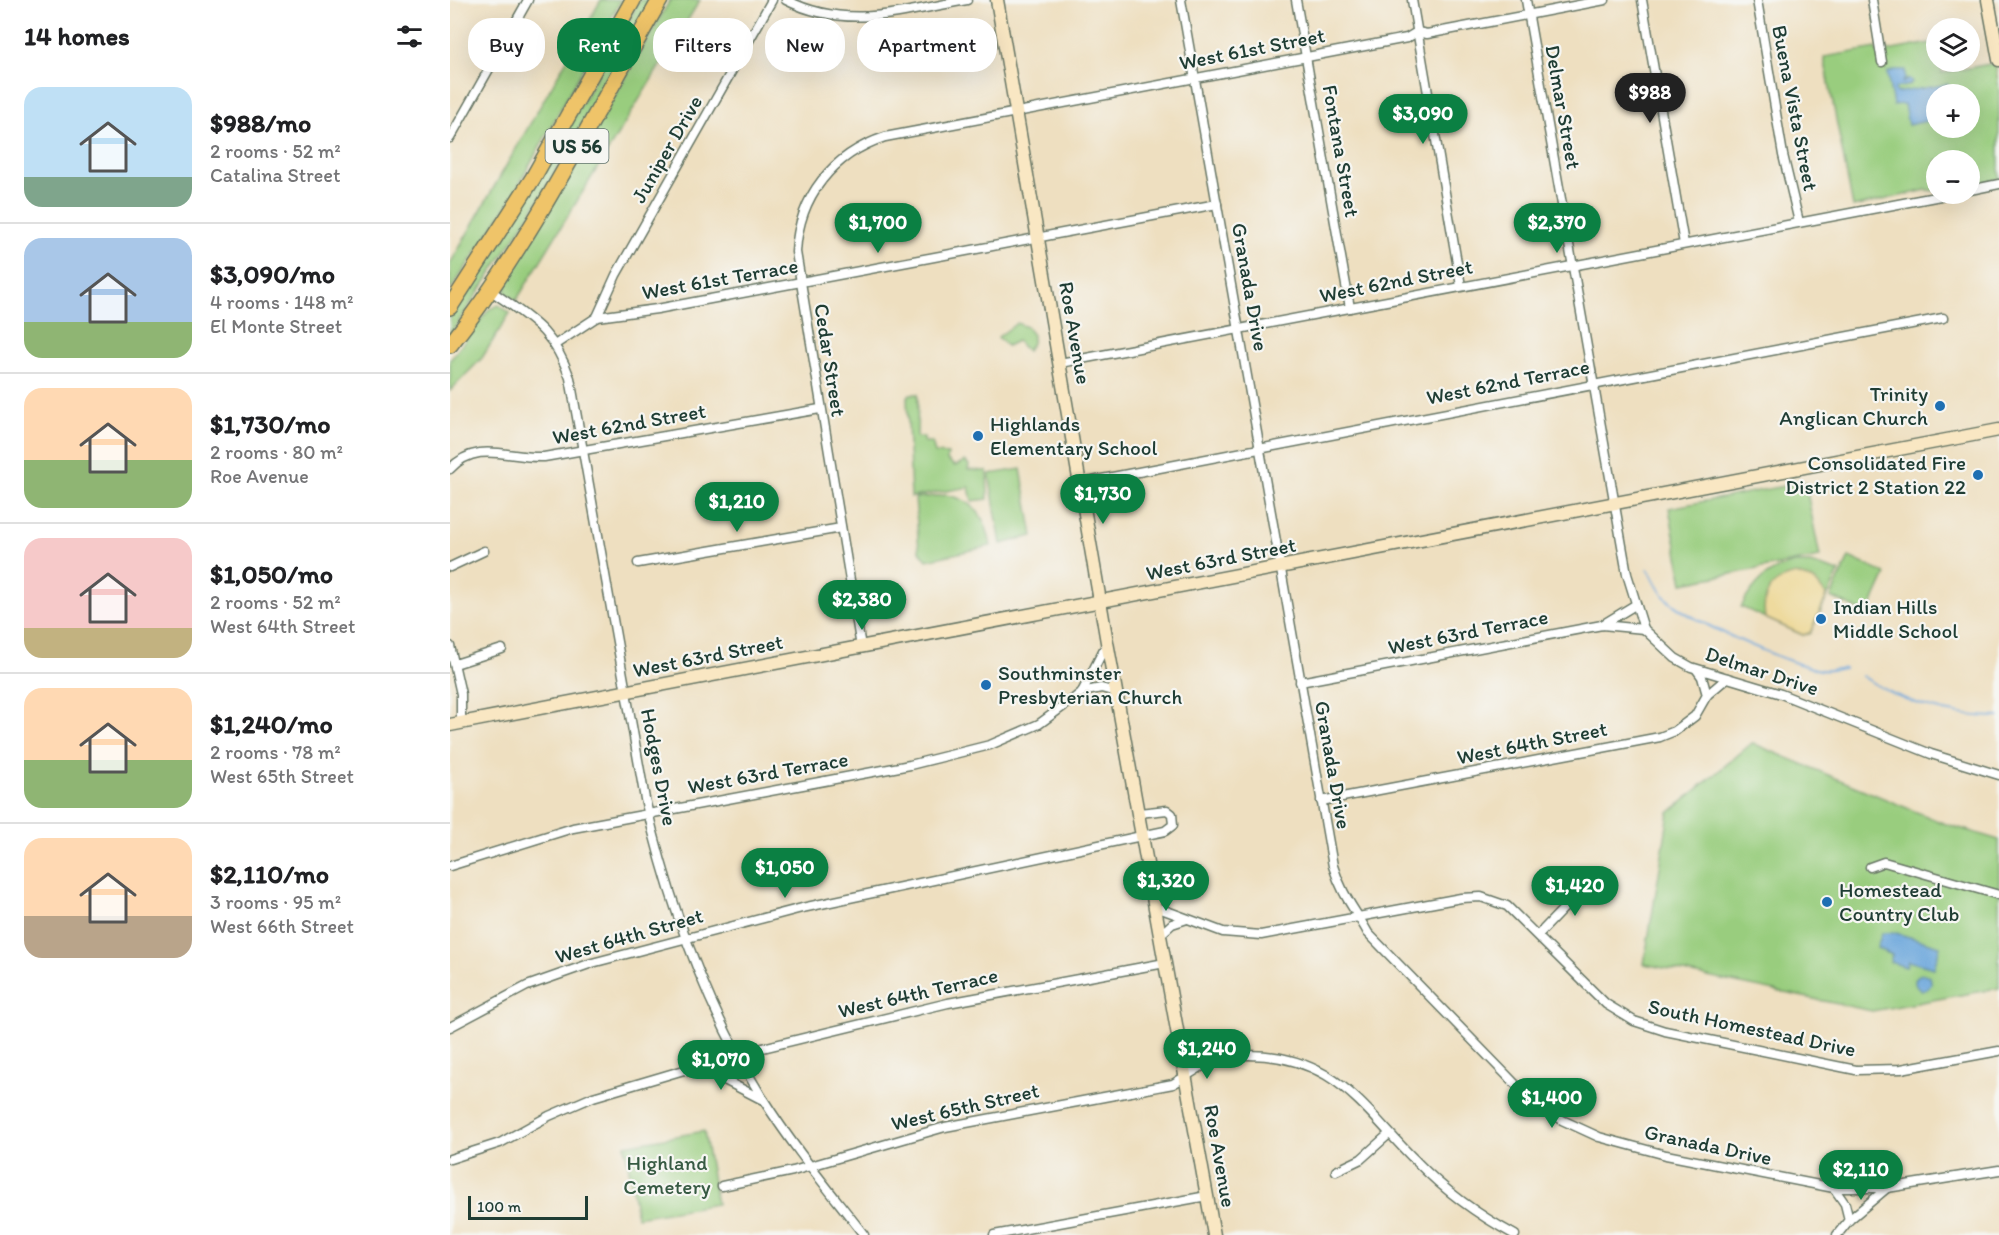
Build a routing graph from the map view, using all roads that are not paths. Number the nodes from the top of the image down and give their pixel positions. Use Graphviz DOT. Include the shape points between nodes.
graph roads {
  1 [pos="528,0"];
  2 [pos="633,0"];
  3 [pos="660,0"];
  4 [pos="772,0"];
  5 [pos="786,0"];
  6 [pos="967,0"];
  7 [pos="997,0"];
  8 [pos="1181,0"];
  9 [pos="1296,0"];
  10 [pos="1412,0"];
  11 [pos="1527,0"];
  12 [pos="1605,0"];
  13 [pos="1642,0"];
  14 [pos="1757,0"];
  15 [pos="1872,0"];
  16 [pos="1988,0"];
  17 [pos="1529,15"];
  18 [pos="1417,32"];
  19 [pos="1306,57"];
  20 [pos="1999,58"];
  21 [pos="1882,62"];
  22 [pos="1195,78"];
  23 [pos="1017,112"];
  24 [pos="905,134"];
  25 [pos="450,138"];
  26 [pos="1999,184"];
  27 [pos="1980,188"];
  28 [pos="1926,199"];
  29 [pos="1216,204"];
  30 [pos="1799,222"];
  31 [pos="1039,237"];
  32 [pos="1684,244"];
  33 [pos="1572,265"];
  34 [pos="799,283"];
  35 [pos="1461,286"];
  36 [pos="490,290"];
  37 [pos="450,307"];
  38 [pos="1350,308"];
  39 [pos="597,317"];
  40 [pos="1943,318"];
  41 [pos="1239,329"];
  42 [pos="556,344"];
  43 [pos="450,345"];
  44 [pos="1060,363"];
  45 [pos="1593,384"];
  46 [pos="820,409"];
  47 [pos="1999,430"];
  48 [pos="1260,448"];
  49 [pos="582,451"];
  50 [pos="450,469"];
  51 [pos="1081,483"];
  52 [pos="1614,504"];
  53 [pos="841,528"];
  54 [pos="484,551"];
  55 [pos="638,563"];
  56 [pos="450,567"];
  57 [pos="1280,567"];
  58 [pos="1101,602"];
  59 [pos="1635,605"];
  60 [pos="1602,625"];
  61 [pos="1644,629"];
  62 [pos="1107,642"];
  63 [pos="450,646"];
  64 [pos="861,647"];
  65 [pos="502,649"];
  66 [pos="455,664"];
  67 [pos="1697,669"];
  68 [pos="1727,678"];
  69 [pos="1300,682"];
  70 [pos="625,692"];
  71 [pos="1082,692"];
  72 [pos="1116,692"];
  73 [pos="1707,695"];
  74 [pos="456,724"];
  75 [pos="1999,775"];
  76 [pos="1321,801"];
  77 [pos="648,812"];
  78 [pos="1139,813"];
  79 [pos="1143,836"];
  80 [pos="450,866"];
  81 [pos="1870,867"];
  82 [pos="1591,880"];
  83 [pos="1999,895"];
  84 [pos="1156,907"];
  85 [pos="1357,917"];
  86 [pos="1188,919"];
  87 [pos="1161,934"];
  88 [pos="1538,935"];
  89 [pos="685,938"];
  90 [pos="1165,963"];
  91 [pos="450,1027"];
  92 [pos="1181,1049"];
  93 [pos="1999,1051"];
  94 [pos="738,1054"];
  95 [pos="1212,1060"];
  96 [pos="681,1071"];
  97 [pos="1186,1078"];
  98 [pos="765,1102"];
  99 [pos="1389,1134"];
  100 [pos="450,1159"];
  101 [pos="811,1166"];
  102 [pos="1999,1170"];
  103 [pos="1335,1171"];
  104 [pos="722,1186"];
  105 [pos="1834,1188"];
  106 [pos="1887,1188"];
  107 [pos="1207,1196"];
  108 [pos="1849,1220"];
  109 [pos="1510,1234"];
  110 [pos="864,1235"];
  111 [pos="994,1235"];
  112 [pos="1214,1235"];
  113 [pos="1837,1235"];
  1 -- 25 [label="street"];
  2 -- 37 [label="highway, US 56" via="533,178"];
  3 -- 36 [label="highway, US 56" via="547,200"];
  4 -- 39 [label="street, Juniper Drive" via="616,275"];
  5 -- 6 [label="street" via="819,14 850,18"];
  7 -- 23 [label="main road, Roe Avenue"];
  8 -- 22 [label="street, Granada Drive"];
  9 -- 19 [label="street, Fontana Street"];
  10 -- 18 [label="street"];
  11 -- 17 [label="street, Delmar Street"];
  12 -- 17 [label="street, West 61st Street"];
  13 -- 32 [label="street"];
  14 -- 30 [label="street, Buena Vista Street" via="1783,155"];
  15 -- 21 [label="street"];
  16 -- 20 [label="main road"];
  17 -- 18 [label="street, West 61st Street" via="1427,34"];
  17 -- 33 [label="street, Delmar Street"];
  18 -- 19 [label="street, West 61st Street" via="1407,38"];
  18 -- 35 [label="street"];
  19 -- 22 [label="street, West 61st Street"];
  19 -- 38 [label="street, Fontana Street"];
  22 -- 23 [label="street, West 61st Street"];
  22 -- 29 [label="street, Granada Drive"];
  23 -- 24 [label="street, West 61st Street"];
  23 -- 31 [label="main road, Roe Avenue"];
  24 -- 34 [label="street, Cedar Street" via="875,140 857,149 837,163 815,188 796,240"];
  26 -- 27 [label="street"];
  28 -- 30 [label="street, West 62nd Street"];
  29 -- 31 [label="street, West 61st Terrace"];
  29 -- 41 [label="street, Granada Drive"];
  30 -- 32 [label="street, West 62nd Street"];
  31 -- 34 [label="street, West 61st Terrace"];
  31 -- 44 [label="main road, Roe Avenue"];
  32 -- 33 [label="street, West 62nd Street"];
  33 -- 35 [label="street, West 62nd Street"];
  33 -- 45 [label="street, Delmar Street"];
  34 -- 39 [label="street, West 61st Terrace"];
  34 -- 46 [label="street, Cedar Street"];
  35 -- 38 [label="street, West 62nd Street"];
  36 -- 42 [label="street, Hodges Drive" via="540,327"];
  36 -- 43 [label="highway, US 56"];
  38 -- 41 [label="street, West 62nd Street"];
  39 -- 42 [label="street, West 61st Terrace"];
  40 -- 45 [label="street, West 62nd Terrace"];
  41 -- 44 [label="street, West 62nd Street"];
  41 -- 48 [label="street, Granada Drive"];
  42 -- 49 [label="street, Hodges Drive" via="570,378"];
  44 -- 51 [label="main road, Roe Avenue"];
  45 -- 48 [label="street, West 62nd Terrace"];
  45 -- 52 [label="street, Delmar Street"];
  46 -- 49 [label="street, West 62nd Street"];
  46 -- 53 [label="street, Cedar Street"];
  47 -- 52 [label="main road, West 63rd Street"];
  48 -- 51 [label="street, West 62nd Terrace"];
  48 -- 57 [label="street, Granada Drive"];
  49 -- 50 [label="street, West 62nd Street" via="527,458 473,452"];
  49 -- 70 [label="street, Hodges Drive"];
  51 -- 58 [label="main road, Roe Avenue"];
  52 -- 57 [label="main road, West 63rd Street"];
  52 -- 59 [label="street, Delmar Drive"];
  53 -- 55 [label="street"];
  53 -- 64 [label="street, Cedar Street"];
  54 -- 56 [label="street"];
  57 -- 58 [label="main road, West 63rd Street"];
  57 -- 69 [label="street, Granada Drive"];
  58 -- 62 [label="main road, Roe Avenue"];
  58 -- 64 [label="main road, West 63rd Street"];
  59 -- 60 [label="street"];
  59 -- 61 [label="street, Delmar Drive"];
  60 -- 61 [label="street, West 63rd Terrace"];
  60 -- 69 [label="street, West 63rd Terrace"];
  61 -- 67 [label="street, Delmar Drive" via="1676,658"];
  62 -- 71 [label="street, West 63rd Terrace"];
  62 -- 72 [label="main road, Roe Avenue"];
  63 -- 66 [label="street"];
  64 -- 70 [label="main road, West 63rd Street"];
  65 -- 66 [label="street"];
  66 -- 74 [label="street" via="461,694"];
  67 -- 68 [label="street, Delmar Drive"];
  67 -- 73 [label="street"];
  68 -- 73 [label="street, West 64th Street"];
  68 -- 75 [label="street, Delmar Drive" via="1802,701 1931,754"];
  69 -- 76 [label="street, Granada Drive"];
  70 -- 74 [label="main road, West 63rd Street"];
  70 -- 77 [label="street, Hodges Drive"];
  71 -- 72 [label="street" via="1101,688"];
  71 -- 77 [label="street, West 63rd Terrace" via="1039,724 990,745 910,765"];
  72 -- 78 [label="main road, Roe Avenue"];
  73 -- 76 [label="street, West 64th Street" via="1695,716 1660,737"];
  76 -- 85 [label="street, Granada Drive" via="1333,866 1346,901"];
  77 -- 80 [label="street, West 63rd Terrace" via="558,832"];
  77 -- 89 [label="street, Hodges Drive"];
  78 -- 79 [label="main road, Roe Avenue"];
  78 -- 79 [label="street" via="1163,809 1173,818 1171,828"];
  79 -- 84 [label="main road, Roe Avenue"];
  79 -- 89 [label="street, West 64th Street" via="867,893"];
  81 -- 83 [label="street" via="1884,862"];
  82 -- 88 [label="street"];
  84 -- 86 [label="street, South Homestead Drive"];
  84 -- 87 [label="main road, Roe Avenue"];
  85 -- 86 [label="street, South Homestead Drive" via="1243,935"];
  85 -- 88 [label="street, South Homestead Drive" via="1481,897 1507,906"];
  85 -- 105 [label="street, Granada Drive" via="1507,1077 1562,1120 1620,1144"];
  86 -- 87 [label="street" via="1173,923"];
  87 -- 90 [label="main road, Roe Avenue"];
  88 -- 93 [label="street, South Homestead Drive" via="1606,1004 1634,1021 1665,1031 1856,1070 1901,1069"];
  89 -- 91 [label="street, West 64th Street" via="557,974"];
  89 -- 94 [label="street, Hodges Drive"];
  90 -- 92 [label="main road, Roe Avenue"];
  90 -- 94 [label="street, West 64th Terrace" via="948,1003"];
  92 -- 95 [label="street, West 65th Street"];
  92 -- 97 [label="main road, Roe Avenue"];
  94 -- 96 [label="street, West 64th Terrace"];
  94 -- 98 [label="street, Hodges Drive"];
  95 -- 97 [label="street, West 65th Street"];
  95 -- 99 [label="street, West 65th Street" via="1265,1055 1304,1064 1345,1089"];
  96 -- 98 [label="street, West 64th Terrace" via="711,1073"];
  96 -- 100 [label="street, West 64th Terrace" via="593,1097 500,1143"];
  97 -- 101 [label="street, West 65th Street" via="1173,1084 945,1127"];
  97 -- 107 [label="main road, Roe Avenue"];
  98 -- 101 [label="street, Hodges Drive"];
  99 -- 103 [label="street" via="1361,1159"];
  99 -- 109 [label="street, West 65th Street" via="1462,1202"];
  101 -- 104 [label="street, West 65th Street"];
  101 -- 110 [label="street, Hodges Drive"];
  102 -- 106 [label="street, Granada Drive"];
  105 -- 106 [label="street, Granada Drive"];
  105 -- 108 [label="street" via="1845,1204"];
  106 -- 108 [label="street"];
  107 -- 111 [label="street"];
  107 -- 112 [label="main road, Roe Avenue"];
  108 -- 113 [label="street"];
}
